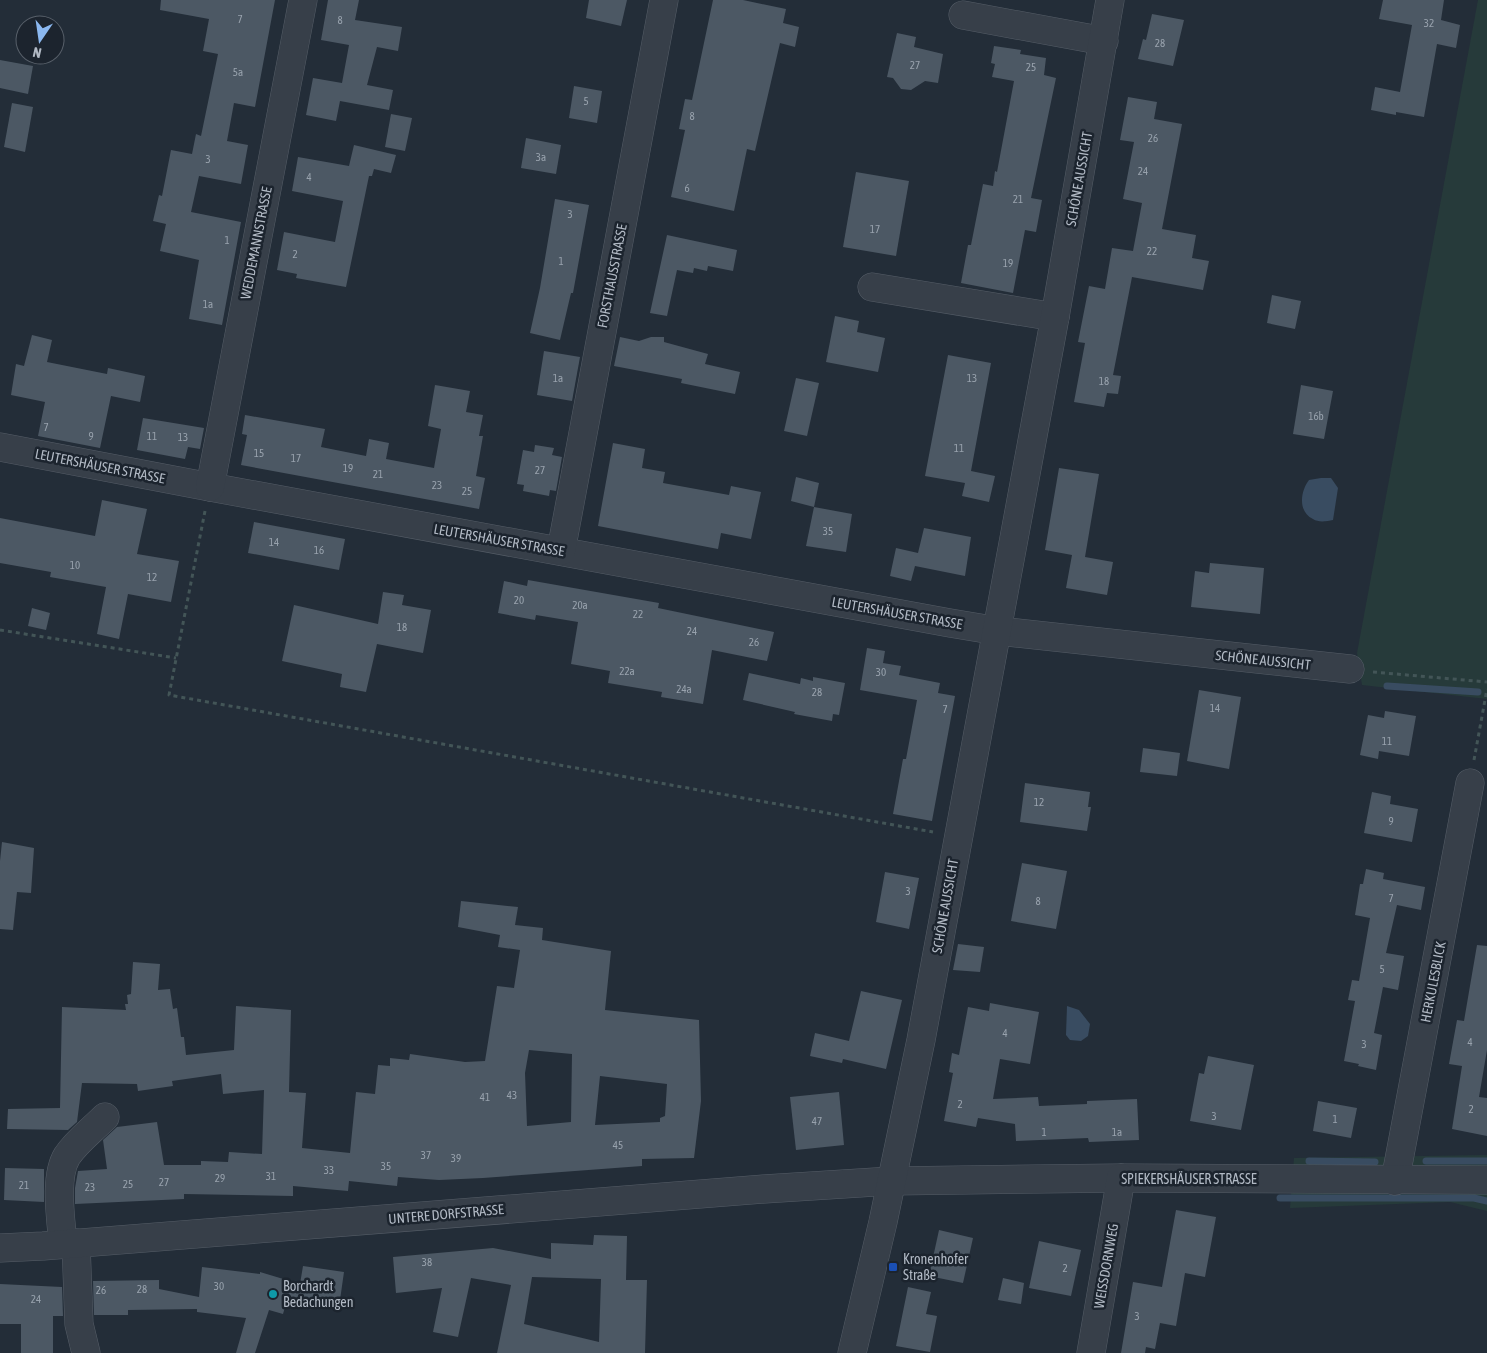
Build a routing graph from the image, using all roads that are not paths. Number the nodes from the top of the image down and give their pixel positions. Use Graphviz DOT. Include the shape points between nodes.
graph roads {
  1 [pos="303,0"];
  2 [pos="664,0"];
  3 [pos="1110,0"];
  4 [pos="963,15"];
  5 [pos="1104,41"];
  6 [pos="872,287"];
  7 [pos="1055,317"];
  8 [pos="0,447"];
  9 [pos="210,487"];
  10 [pos="561,551"];
  11 [pos="998,631"];
  12 [pos="1350,669"];
  13 [pos="1470,783"];
  14 [pos="105,1118"];
  15 [pos="1121,1178"];
  16 [pos="1487,1180"];
  17 [pos="891,1181"];
  18 [pos="1395,1181"];
  19 [pos="70,1244"];
  20 [pos="0,1248"];
  21 [pos="86,1353"];
  22 [pos="852,1353"];
  23 [pos="1091,1353"];
  1 -- 9 [label="street, WEDDEMANNSTRASSE"];
  2 -- 10 [label="street, FORSTHAUSSTRASSE"];
  3 -- 5 [label="street, SCHÖNE AUSSICHT"];
  4 -- 5 [label="street"];
  5 -- 7 [label="street, SCHÖNE AUSSICHT"];
  6 -- 7 [label="street"];
  7 -- 11 [label="street, SCHÖNE AUSSICHT"];
  8 -- 9 [label="street, LEUTERSHÄUSER STRASSE"];
  9 -- 10 [label="street, LEUTERSHÄUSER STRASSE"];
  10 -- 11 [label="street, LEUTERSHÄUSER STRASSE"];
  11 -- 12 [label="street, SCHÖNE AUSSICHT"];
  11 -- 17 [label="street, SCHÖNE AUSSICHT" via="921,1040"];
  13 -- 18 [label="street, HERKULESBLICK"];
  14 -- 19 [label="street" via="77,1144 61,1168 60,1186"];
  15 -- 17 [label="street, SPIEKERSHÄUSER STRASSE"];
  15 -- 18 [label="street, SPIEKERSHÄUSER STRASSE"];
  15 -- 23 [label="street, WEISSDORNWEG"];
  16 -- 18 [label="street, SPIEKERSHÄUSER STRASSE"];
  17 -- 19 [label="street, UNTERE DORFSTRASSE"];
  17 -- 22 [label="street"];
  19 -- 20 [label="street, UNTERE DORFSTRASSE"];
  19 -- 21 [label="street" via="79,1324"];
}
